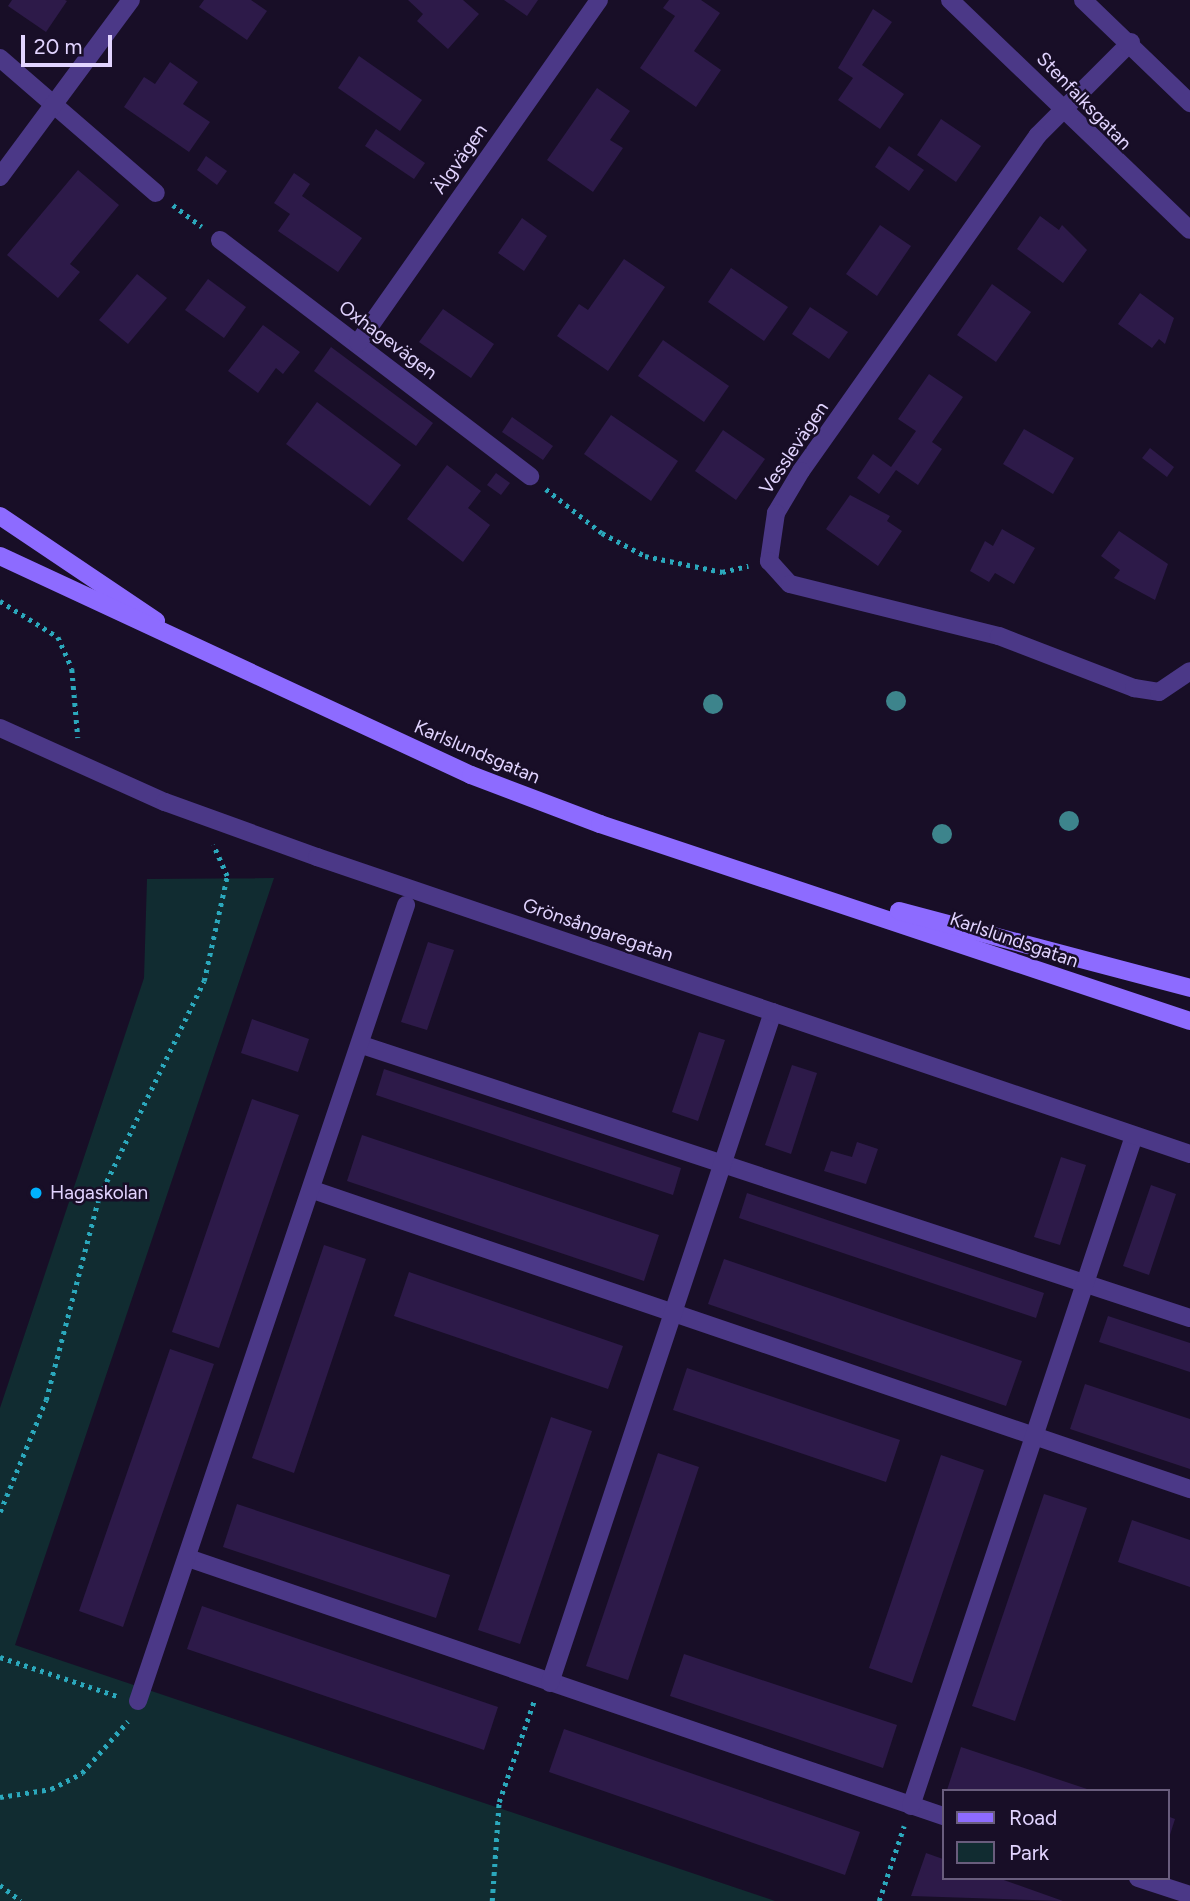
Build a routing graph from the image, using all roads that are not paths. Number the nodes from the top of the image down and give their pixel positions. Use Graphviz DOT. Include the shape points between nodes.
graph roads {
  1 [pos="131,0"];
  2 [pos="600,0"];
  3 [pos="950,0"];
  4 [pos="1083,0"];
  5 [pos="1131,43"];
  6 [pos="0,58"];
  7 [pos="55,101"];
  8 [pos="1190,103"];
  9 [pos="1061,109"];
  10 [pos="0,177"];
  11 [pos="156,193"];
  12 [pos="1190,230"];
  13 [pos="220,240"];
  14 [pos="358,343"];
  15 [pos="530,476"];
  16 [pos="0,516"];
  17 [pos="0,556"];
  18 [pos="200,651"];
  19 [pos="1190,671"];
  20 [pos="0,729"];
  21 [pos="746,871"];
  22 [pos="407,905"];
  23 [pos="1190,988"];
  24 [pos="773,1012"];
  25 [pos="1190,1021"];
  26 [pos="362,1045"];
  27 [pos="1135,1136"];
  28 [pos="1190,1154"];
  29 [pos="722,1164"];
  30 [pos="313,1191"];
  31 [pos="1086,1283"];
  32 [pos="676,1314"];
  33 [pos="1190,1318"];
  34 [pos="1037,1437"];
  35 [pos="1190,1489"];
  36 [pos="188,1558"];
  37 [pos="546,1681"];
  38 [pos="138,1701"];
  39 [pos="911,1806"];
  40 [pos="942,1816"];
  41 [pos="1144,1880"];
  42 [pos="1190,1895"];
  1 -- 7 [label="street"];
  2 -- 14 [label="street, Älgvägen"];
  3 -- 9 [label="street, Stenfalksgatan"];
  4 -- 5 [label="street"];
  5 -- 8 [label="street"];
  5 -- 9 [label="street, Vesslevägen"];
  6 -- 7 [label="street"];
  7 -- 10 [label="street"];
  7 -- 11 [label="street"];
  9 -- 12 [label="street, Stenfalksgatan"];
  9 -- 19 [label="street, Vesslevägen" via="801,471 776,513 769,561 790,584 999,636 1134,688 1159,692"];
  13 -- 14 [label="street, Oxhagevägen"];
  14 -- 15 [label="street, Oxhagevägen"];
  16 -- 18 [label="main road, Karlslundsgatan"];
  17 -- 18 [label="main road, Karlslundsgatan"];
  18 -- 21 [label="main road, Karlslundsgatan" via="471,775"];
  20 -- 24 [label="street, Grönsångaregatan" via="81,767 317,857"];
  21 -- 23 [label="main road, Karlslundsgatan"];
  21 -- 25 [label="main road, Karlslundsgatan"];
  22 -- 26 [label="street"];
  24 -- 27 [label="street, Grönsångaregatan"];
  24 -- 29 [label="street"];
  26 -- 29 [label="street"];
  26 -- 30 [label="street"];
  27 -- 28 [label="street, Grönsångaregatan"];
  27 -- 31 [label="street"];
  29 -- 31 [label="street"];
  29 -- 32 [label="street"];
  30 -- 32 [label="street"];
  30 -- 36 [label="street"];
  31 -- 33 [label="street"];
  31 -- 34 [label="street"];
  32 -- 34 [label="street"];
  32 -- 37 [label="street"];
  34 -- 35 [label="street"];
  34 -- 39 [label="street"];
  36 -- 37 [label="street"];
  36 -- 38 [label="street"];
  37 -- 39 [label="street"];
  39 -- 40 [label="street"];
  41 -- 42 [label="street"];
}
